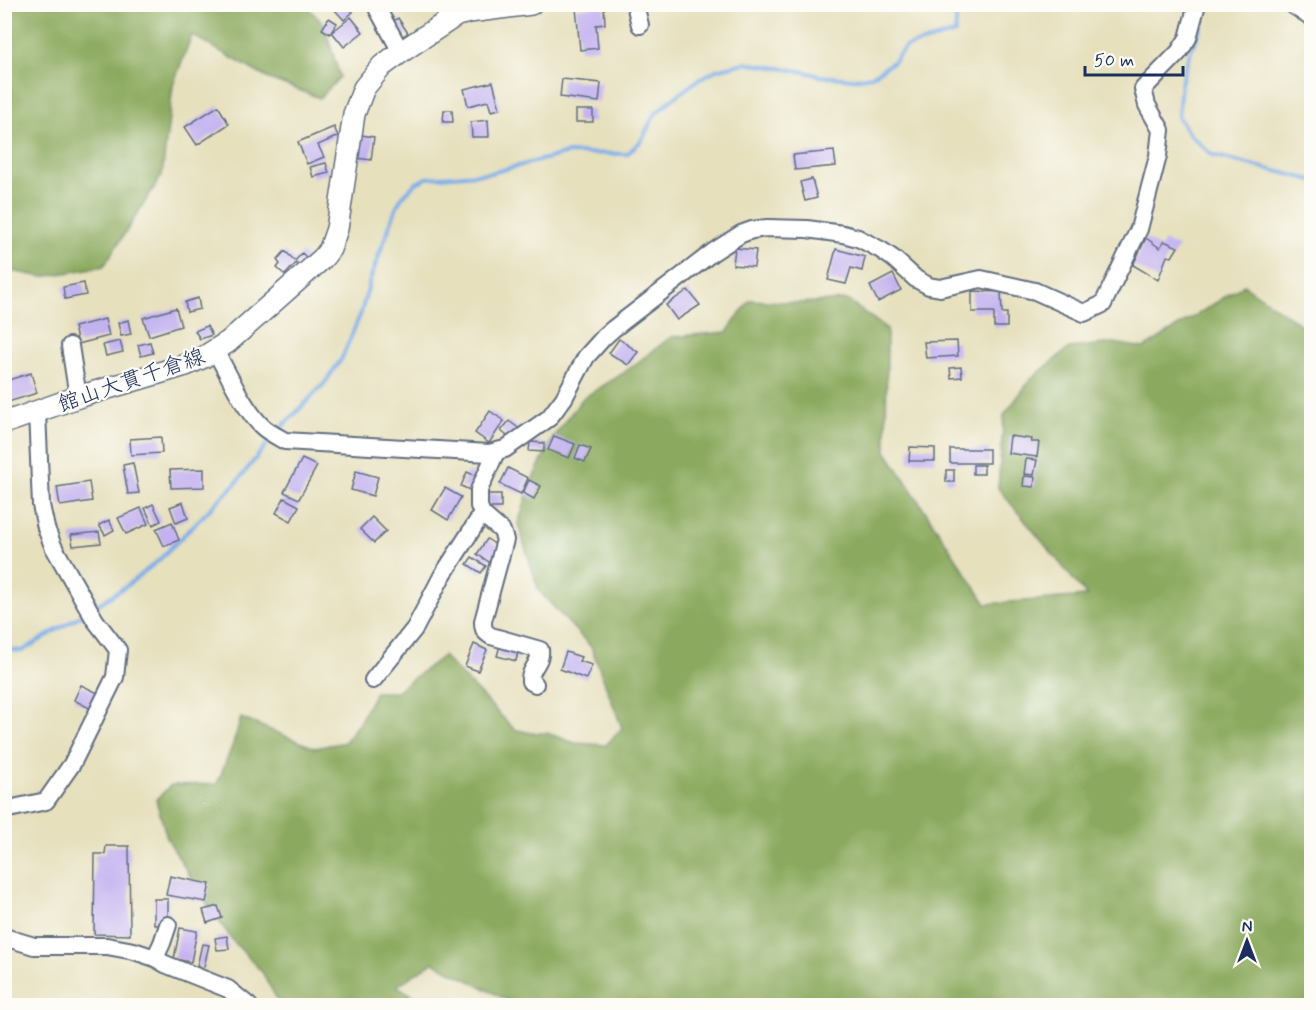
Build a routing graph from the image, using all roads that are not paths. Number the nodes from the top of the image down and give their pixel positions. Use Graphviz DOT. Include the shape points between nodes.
graph roads {
  1 [pos="531,4"];
  2 [pos="635,4"];
  3 [pos="1197,4"];
  4 [pos="1296,4"];
  5 [pos="377,8"];
  6 [pos="455,10"];
  7 [pos="1311,15"];
  8 [pos="640,25"];
  9 [pos="401,51"];
  10 [pos="70,346"];
  11 [pos="215,350"];
  12 [pos="78,397"];
  13 [pos="37,412"];
  14 [pos="4,423"];
  15 [pos="496,452"];
  16 [pos="482,514"];
  17 [pos="373,680"];
  18 [pos="535,684"];
  19 [pos="4,810"];
  20 [pos="168,925"];
  21 [pos="4,937"];
  22 [pos="155,958"];
  23 [pos="249,1005"];
  1 -- 6 [label="main road, 館山大貫千倉線" via="469,12"];
  2 -- 8 [label="street"];
  3 -- 15 [label="street" via="1188,38 1143,89 1161,130 1158,156 1139,230 1103,304 1084,313 1035,291 981,279 940,288 929,286 858,238 807,229 752,230 713,252 604,337 586,357 549,418"];
  4 -- 7 [label="main road"];
  5 -- 9 [label="street"];
  6 -- 9 [label="main road, 館山大貫千倉線"];
  9 -- 11 [label="main road, 館山大貫千倉線" via="372,76 358,100 337,229 330,249"];
  10 -- 12 [label="street"];
  11 -- 12 [label="main road, 館山大貫千倉線" via="186,365"];
  11 -- 15 [label="street" via="248,409 266,430 285,441"];
  12 -- 13 [label="main road, 館山大貫千倉線"];
  13 -- 14 [label="main road, 館山大貫千倉線"];
  13 -- 19 [label="street" via="41,505 46,528 77,590 118,650 114,677 72,764 46,801"];
  15 -- 16 [label="street" via="479,490"];
  16 -- 17 [label="street" via="442,576 416,628"];
  16 -- 18 [label="street" via="502,531 505,540 483,628 491,636 540,650 529,676"];
  20 -- 22 [label="street"];
  21 -- 22 [label="street" via="34,946 107,946"];
  22 -- 23 [label="street" via="228,989"];
}
